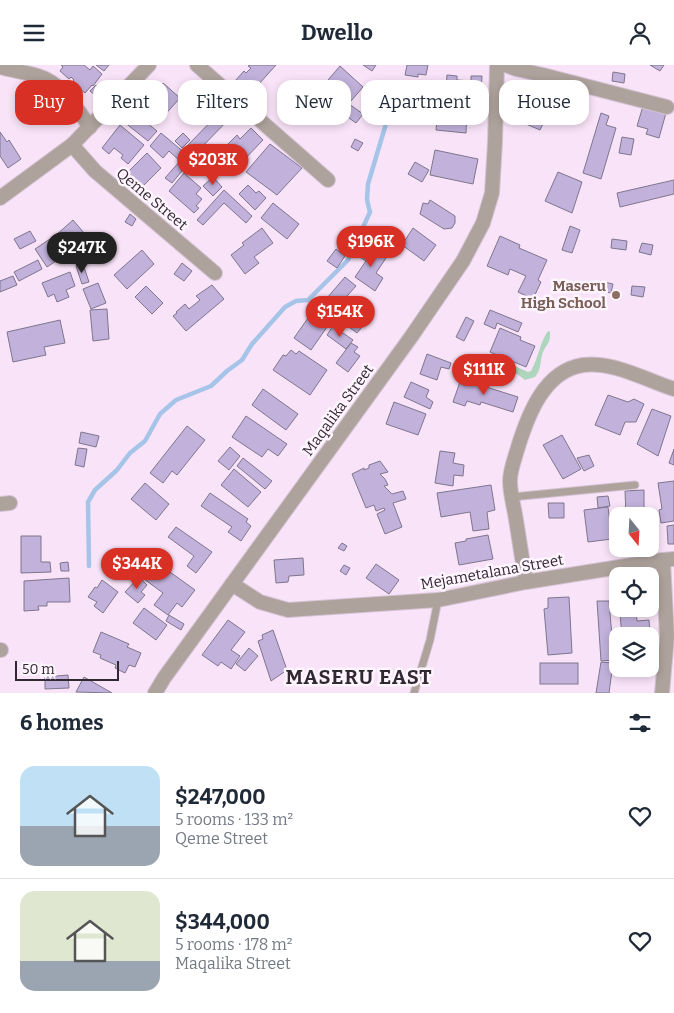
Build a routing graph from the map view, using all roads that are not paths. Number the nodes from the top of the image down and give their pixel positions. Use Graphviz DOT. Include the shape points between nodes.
graph roads {
  1 [pos="149,65"];
  2 [pos="197,65"];
  3 [pos="496,65"];
  4 [pos="505,65"];
  5 [pos="0,67"];
  6 [pos="670,108"];
  7 [pos="90,127"];
  8 [pos="72,145"];
  9 [pos="328,180"];
  10 [pos="0,198"];
  11 [pos="215,273"];
  12 [pos="674,389"];
  13 [pos="635,485"];
  14 [pos="512,497"];
  15 [pos="668,560"];
  16 [pos="526,582"];
  17 [pos="232,584"];
  18 [pos="438,600"];
  19 [pos="155,693"];
  20 [pos="414,693"];
  21 [pos="662,693"];
  1 -- 7 [label="street"];
  2 -- 9 [label="street"];
  3 -- 17 [label="street, Maqalika Street" via="492,193 479,230 463,261 411,337"];
  4 -- 6 [label="street"];
  5 -- 7 [label="street" via="52,82"];
  7 -- 8 [label="street"];
  8 -- 10 [label="street"];
  8 -- 11 [label="street, Qeme Street" via="95,171"];
  12 -- 14 [label="street" via="598,365 582,365 554,379 530,413 510,479"];
  13 -- 14 [label="lane"];
  14 -- 16 [label="street"];
  15 -- 16 [label="street, Mejametalana Street"];
  15 -- 21 [label="street"];
  16 -- 18 [label="street, Mejametalana Street"];
  17 -- 18 [label="street, Mejametalana Street" via="260,602 288,610"];
  17 -- 19 [label="street, Maqalika Street"];
  18 -- 20 [label="lane"];
}
